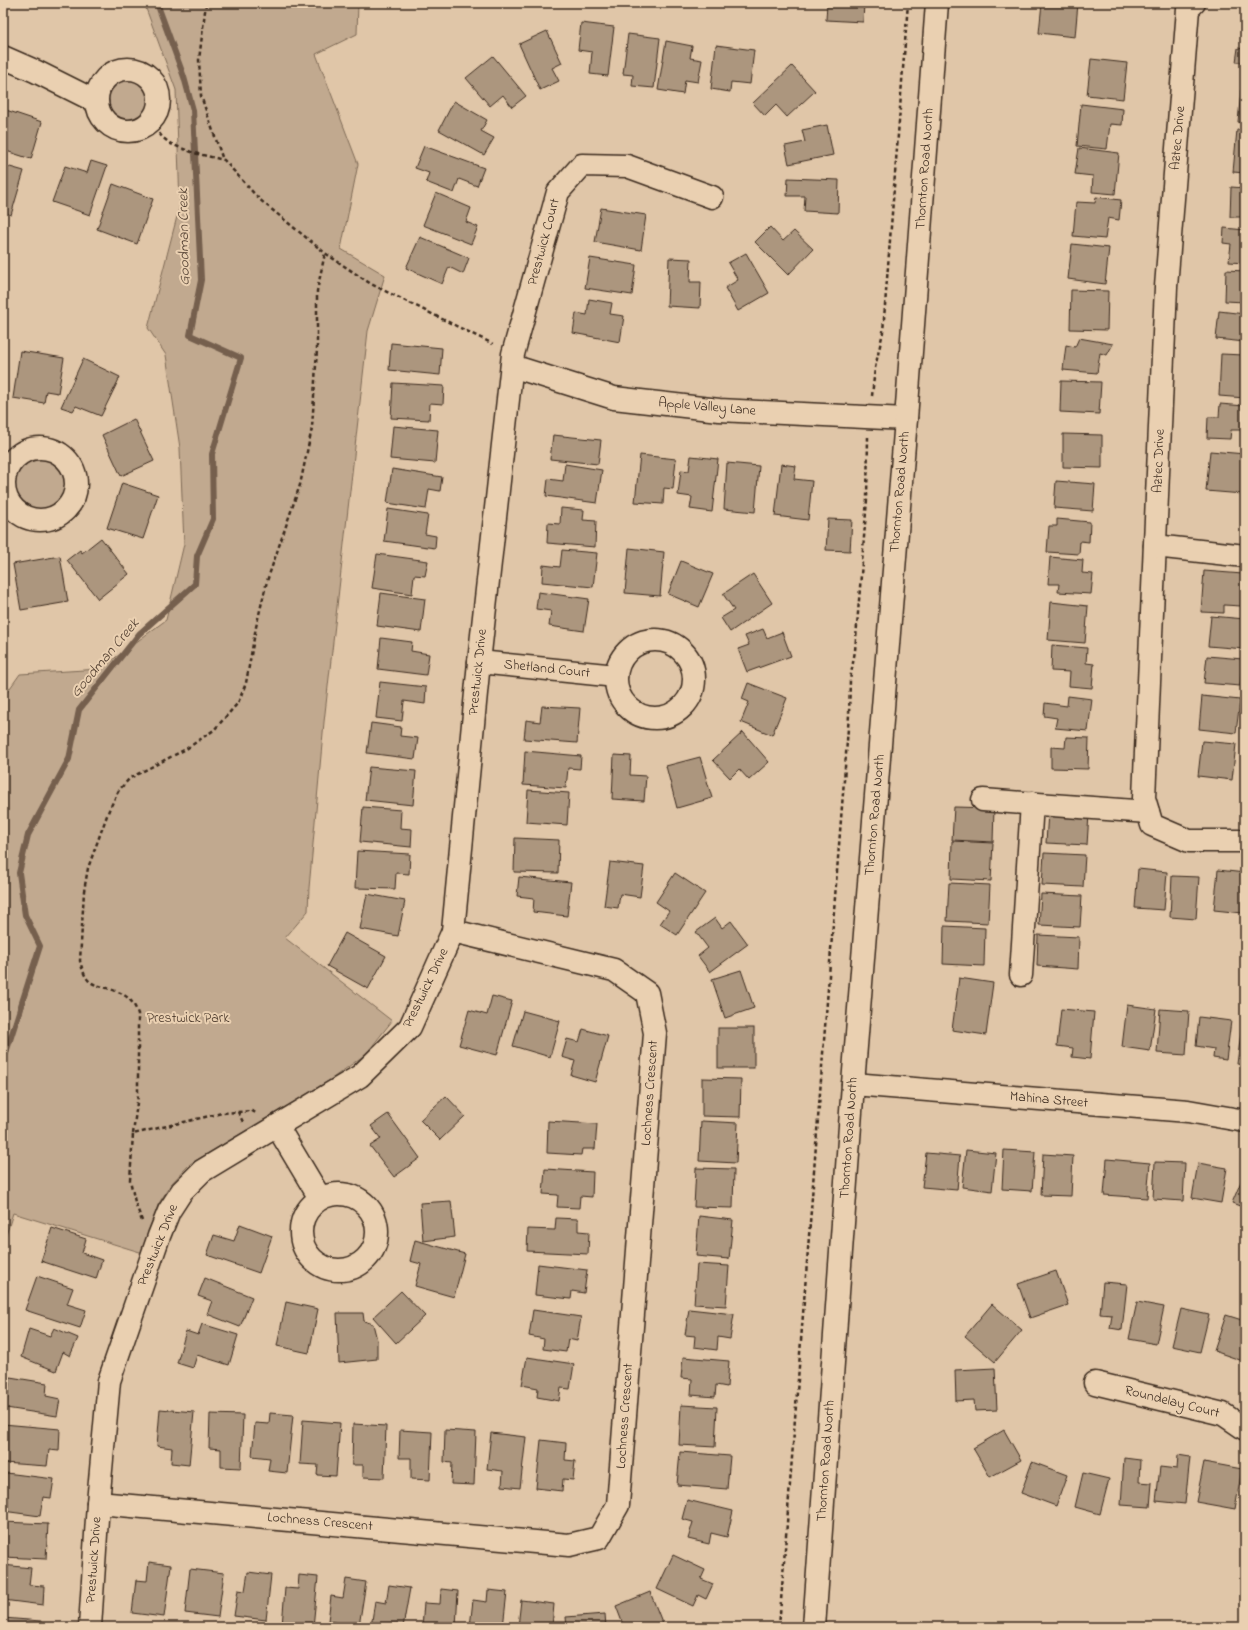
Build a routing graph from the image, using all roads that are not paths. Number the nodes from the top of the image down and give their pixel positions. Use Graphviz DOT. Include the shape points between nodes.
graph roads {
  1 [pos="937,3"];
  2 [pos="1194,3"];
  3 [pos="3,57"];
  4 [pos="97,102"];
  5 [pos="712,197"];
  6 [pos="513,360"];
  7 [pos="906,419"];
  8 [pos="1155,546"];
  9 [pos="1245,556"];
  10 [pos="479,662"];
  11 [pos="616,676"];
  12 [pos="983,800"];
  13 [pos="1032,803"];
  14 [pos="1148,812"];
  15 [pos="1245,841"];
  16 [pos="453,931"];
  17 [pos="1021,975"];
  18 [pos="853,1084"];
  19 [pos="1245,1121"];
  20 [pos="277,1126"];
  21 [pos="320,1198"];
  22 [pos="1095,1384"];
  23 [pos="1245,1428"];
  24 [pos="98,1503"];
  25 [pos="90,1627"];
  26 [pos="814,1627"];
  1 -- 7 [label="street, Thornton Road North"];
  2 -- 8 [label="street, Aztec Drive" via="1188,9 1166,287"];
  3 -- 4 [label="street"];
  4 -- 4 [label="street" via="102,82 118,70 129,68 139,70 148,76 159,93 158,108 151,122 133,131 113,127 105,121 99,112"];
  5 -- 6 [label="street, Prestwick Court" via="628,166 582,165 558,192"];
  6 -- 7 [label="street, Apple Valley Lane" via="614,398 719,410"];
  6 -- 10 [label="street, Prestwick Drive"];
  7 -- 18 [label="street, Thornton Road North"];
  8 -- 9 [label="street"];
  8 -- 14 [label="street, Aztec Drive" via="1144,798"];
  10 -- 11 [label="street, Shetland Court"];
  10 -- 16 [label="street, Prestwick Drive"];
  12 -- 13 [label="street"];
  13 -- 14 [label="street"];
  13 -- 17 [label="street"];
  14 -- 15 [label="street, Aztec Drive" via="1152,825 1189,841"];
  16 -- 20 [label="street, Prestwick Drive" via="410,1027 360,1076"];
  16 -- 24 [label="street, Lochness Crescent" via="614,970 647,993 655,1033 618,1505 599,1538 569,1545"];
  18 -- 19 [label="street, Mahina Street" via="1188,1111"];
  18 -- 26 [label="street, Thornton Road North"];
  20 -- 21 [label="street"];
  20 -- 24 [label="street, Prestwick Drive" via="202,1171 182,1191 169,1211 109,1381"];
  22 -- 23 [label="street, Roundelay Court" via="1223,1414"];
  24 -- 25 [label="street, Prestwick Drive"];
}
